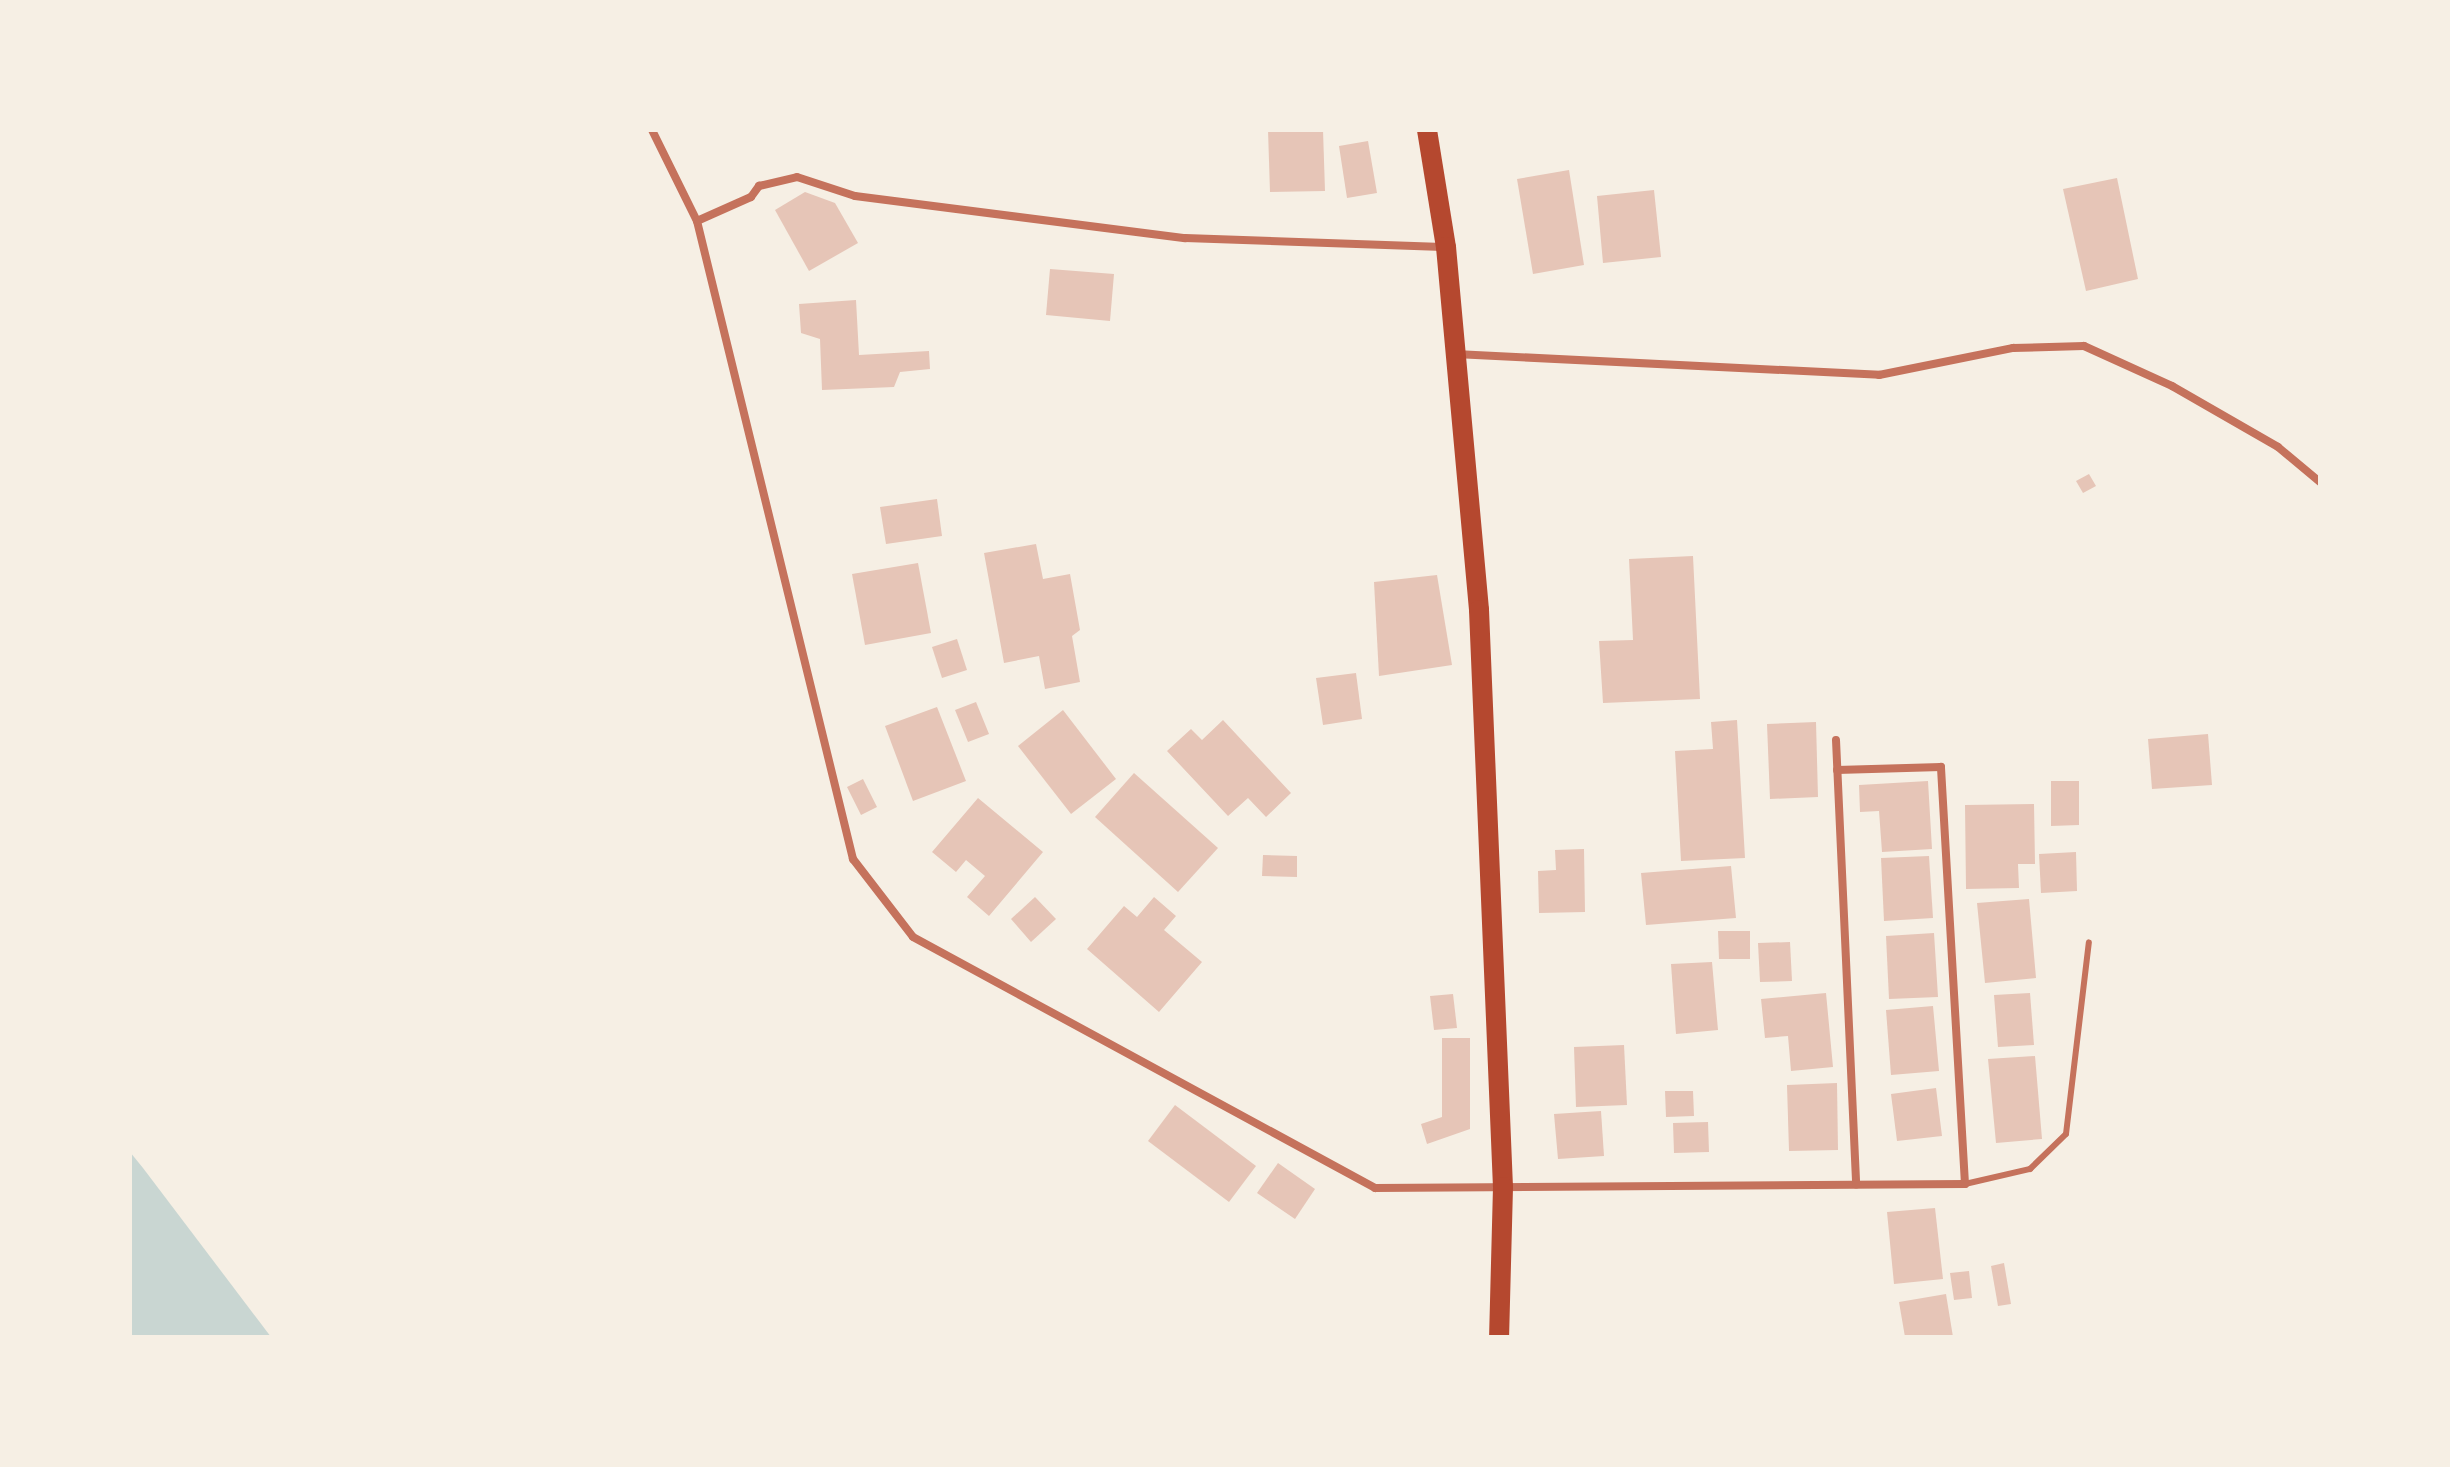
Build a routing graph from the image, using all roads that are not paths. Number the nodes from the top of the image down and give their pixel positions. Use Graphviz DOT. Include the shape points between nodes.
graph roads {
  1 [pos="652,130"];
  2 [pos="1427,130"];
  3 [pos="697,221"];
  4 [pos="1446,247"];
  5 [pos="1454,354"];
  6 [pos="2320,482"];
  7 [pos="1836,740"];
  8 [pos="1837,770"];
  9 [pos="2089,942"];
  10 [pos="1965,1184"];
  11 [pos="1856,1185"];
  12 [pos="1503,1187"];
  13 [pos="1499,1337"];
  1 -- 3 [label="street"];
  2 -- 4 [label="main road"];
  3 -- 4 [label="street" via="751,197 759,186 797,177 855,196 1185,238"];
  3 -- 12 [label="street" via="853,859 913,937 1375,1188"];
  4 -- 5 [label="main road"];
  5 -- 6 [label="street" via="1879,375 2013,348 2084,346 2199,401 2278,447"];
  5 -- 12 [label="main road" via="1479,610"];
  7 -- 8 [label="street"];
  8 -- 10 [label="street" via="1941,767"];
  8 -- 11 [label="street"];
  9 -- 10 [label="lane" via="2066,1134 2030,1169"];
  10 -- 11 [label="street"];
  11 -- 12 [label="street"];
  12 -- 13 [label="main road"];
}
